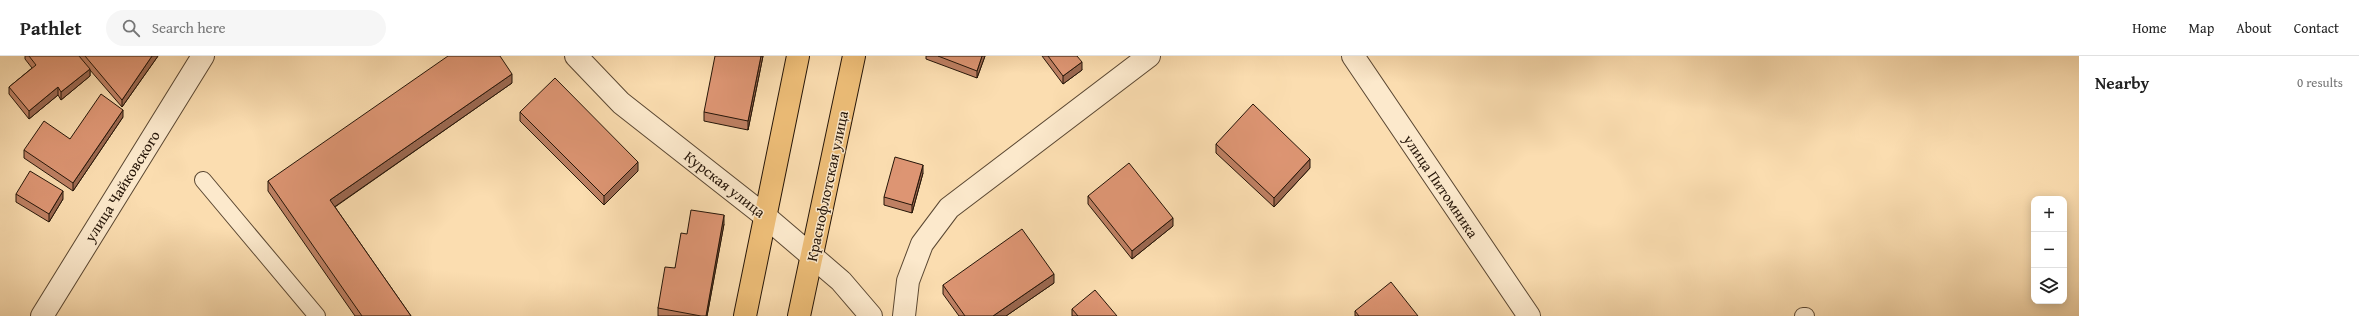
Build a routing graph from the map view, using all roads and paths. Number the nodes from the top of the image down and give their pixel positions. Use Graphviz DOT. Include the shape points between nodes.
graph roads {
  1 [pos="203,56"];
  2 [pos="576,56"];
  3 [pos="798,56"];
  4 [pos="854,56"];
  5 [pos="1149,56"];
  6 [pos="1353,56"];
  7 [pos="203,180"];
  8 [pos="765,216"];
  9 [pos="812,254"];
  10 [pos="42,316"];
  11 [pos="317,316"];
  12 [pos="746,316"];
  13 [pos="799,316"];
  14 [pos="871,316"];
  15 [pos="904,316"];
  16 [pos="1529,316"];
  1 -- 10 [label="street, улица Чайковского"];
  2 -- 8 [label="street, Курская улица" via="621,103"];
  3 -- 8 [label="main road"];
  4 -- 9 [label="main road, Краснофлотская улица"];
  5 -- 15 [label="street" via="949,208 922,244 908,281"];
  6 -- 16 [label="street, улица Питомника"];
  7 -- 11 [label="lane"];
  8 -- 9 [label="street, Курская улица"];
  8 -- 12 [label="main road"];
  9 -- 13 [label="main road, Краснофлотская улица"];
  9 -- 14 [label="street, Курская улица" via="841,281"];
}
